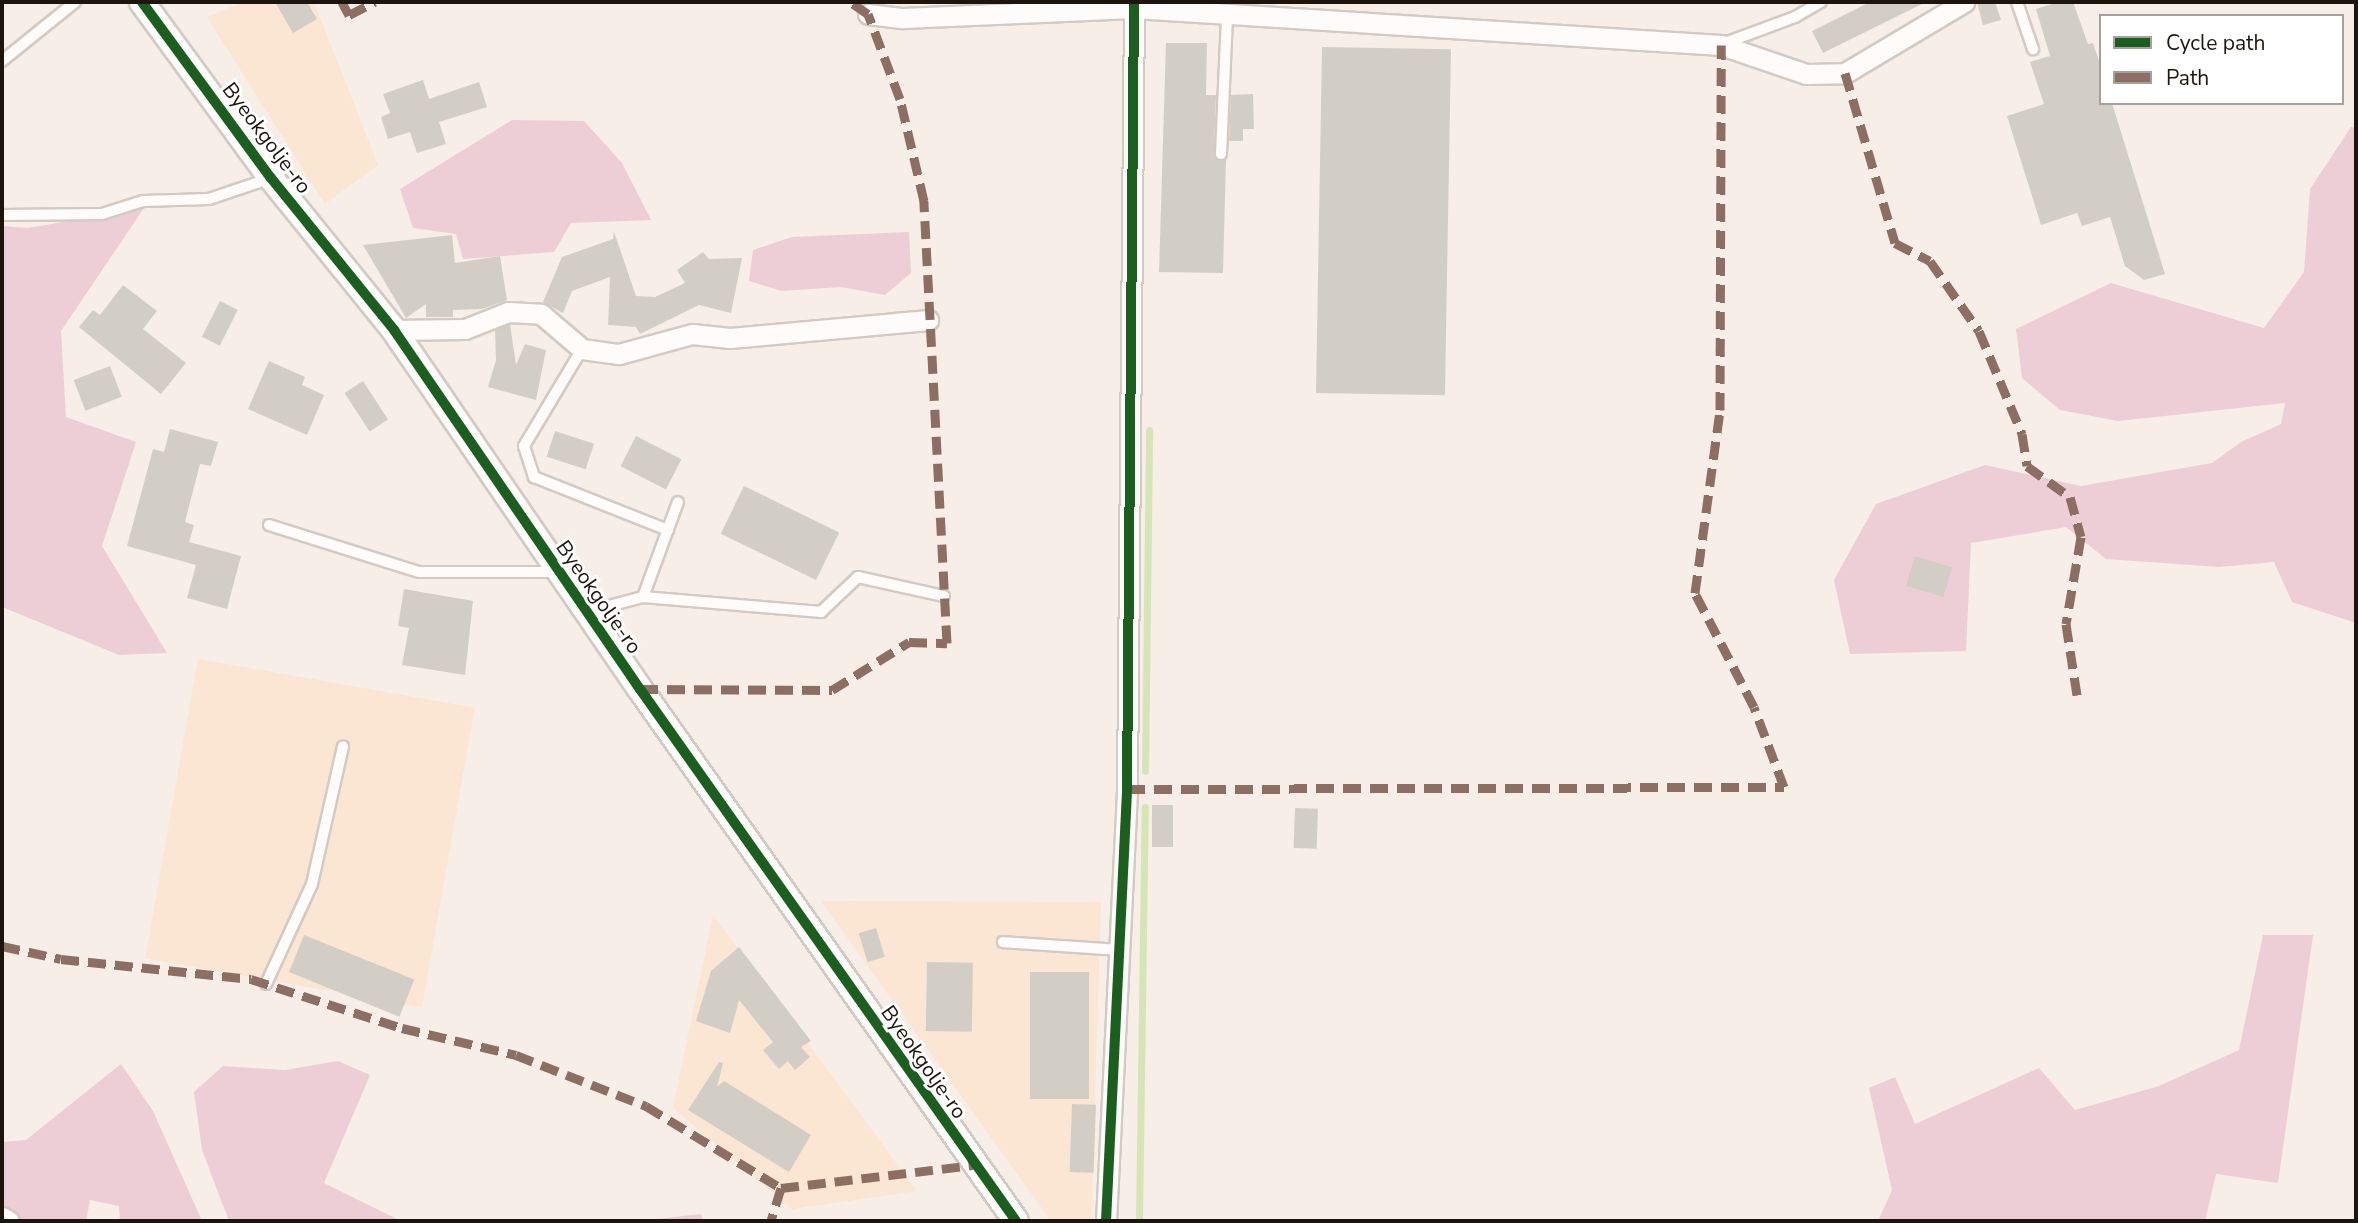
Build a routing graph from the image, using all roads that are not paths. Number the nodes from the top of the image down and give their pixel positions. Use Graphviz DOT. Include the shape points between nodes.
graph roads {
  1 [pos="75,2"];
  2 [pos="142,2"];
  3 [pos="1821,2"];
  4 [pos="1964,2"];
  5 [pos="2017,2"];
  6 [pos="1134,5"];
  7 [pos="868,14"];
  8 [pos="1227,14"];
  9 [pos="1721,45"];
  10 [pos="2033,49"];
  11 [pos="2,61"];
  12 [pos="1221,154"];
  13 [pos="271,178"];
  14 [pos="2,215"];
  15 [pos="928,320"];
  16 [pos="394,330"];
  17 [pos="582,349"];
  18 [pos="678,502"];
  19 [pos="269,525"];
  20 [pos="668,530"];
  21 [pos="558,572"];
  22 [pos="944,596"];
  23 [pos="643,597"];
  24 [pos="586,612"];
  25 [pos="343,746"];
  26 [pos="1003,942"];
  27 [pos="1119,950"];
  28 [pos="266,984"];
  29 [pos="2,1217"];
  30 [pos="9,1221"];
  31 [pos="1016,1221"];
  32 [pos="1106,1221"];
  1 -- 11 [label="lane"];
  2 -- 13 [label="street, Byeokgolje-ro"];
  3 -- 9 [label="lane" via="1795,17"];
  4 -- 9 [label="street" via="1845,73 1806,74"];
  5 -- 10 [label="lane"];
  6 -- 7 [label="street" via="903,18"];
  6 -- 8 [label="street"];
  6 -- 27 [label="street" via="1127,789"];
  8 -- 9 [label="street"];
  8 -- 12 [label="lane"];
  13 -- 14 [label="lane" via="209,199 142,201 102,214"];
  13 -- 16 [label="street, Byeokgolje-ro"];
  15 -- 17 [label="street" via="730,338 692,334 619,354"];
  16 -- 17 [label="street" via="465,329 508,312 541,314"];
  16 -- 21 [label="street, Byeokgolje-ro"];
  17 -- 20 [label="lane" via="524,446 534,477"];
  18 -- 20 [label="lane"];
  19 -- 21 [label="lane" via="419,572"];
  20 -- 23 [label="lane"];
  21 -- 24 [label="street, Byeokgolje-ro"];
  22 -- 23 [label="lane" via="858,577 821,612"];
  23 -- 24 [label="lane"];
  24 -- 31 [label="street, Byeokgolje-ro"];
  25 -- 28 [label="lane" via="312,884"];
  26 -- 27 [label="lane"];
  27 -- 32 [label="street"];
  29 -- 30 [label="street"];
}
